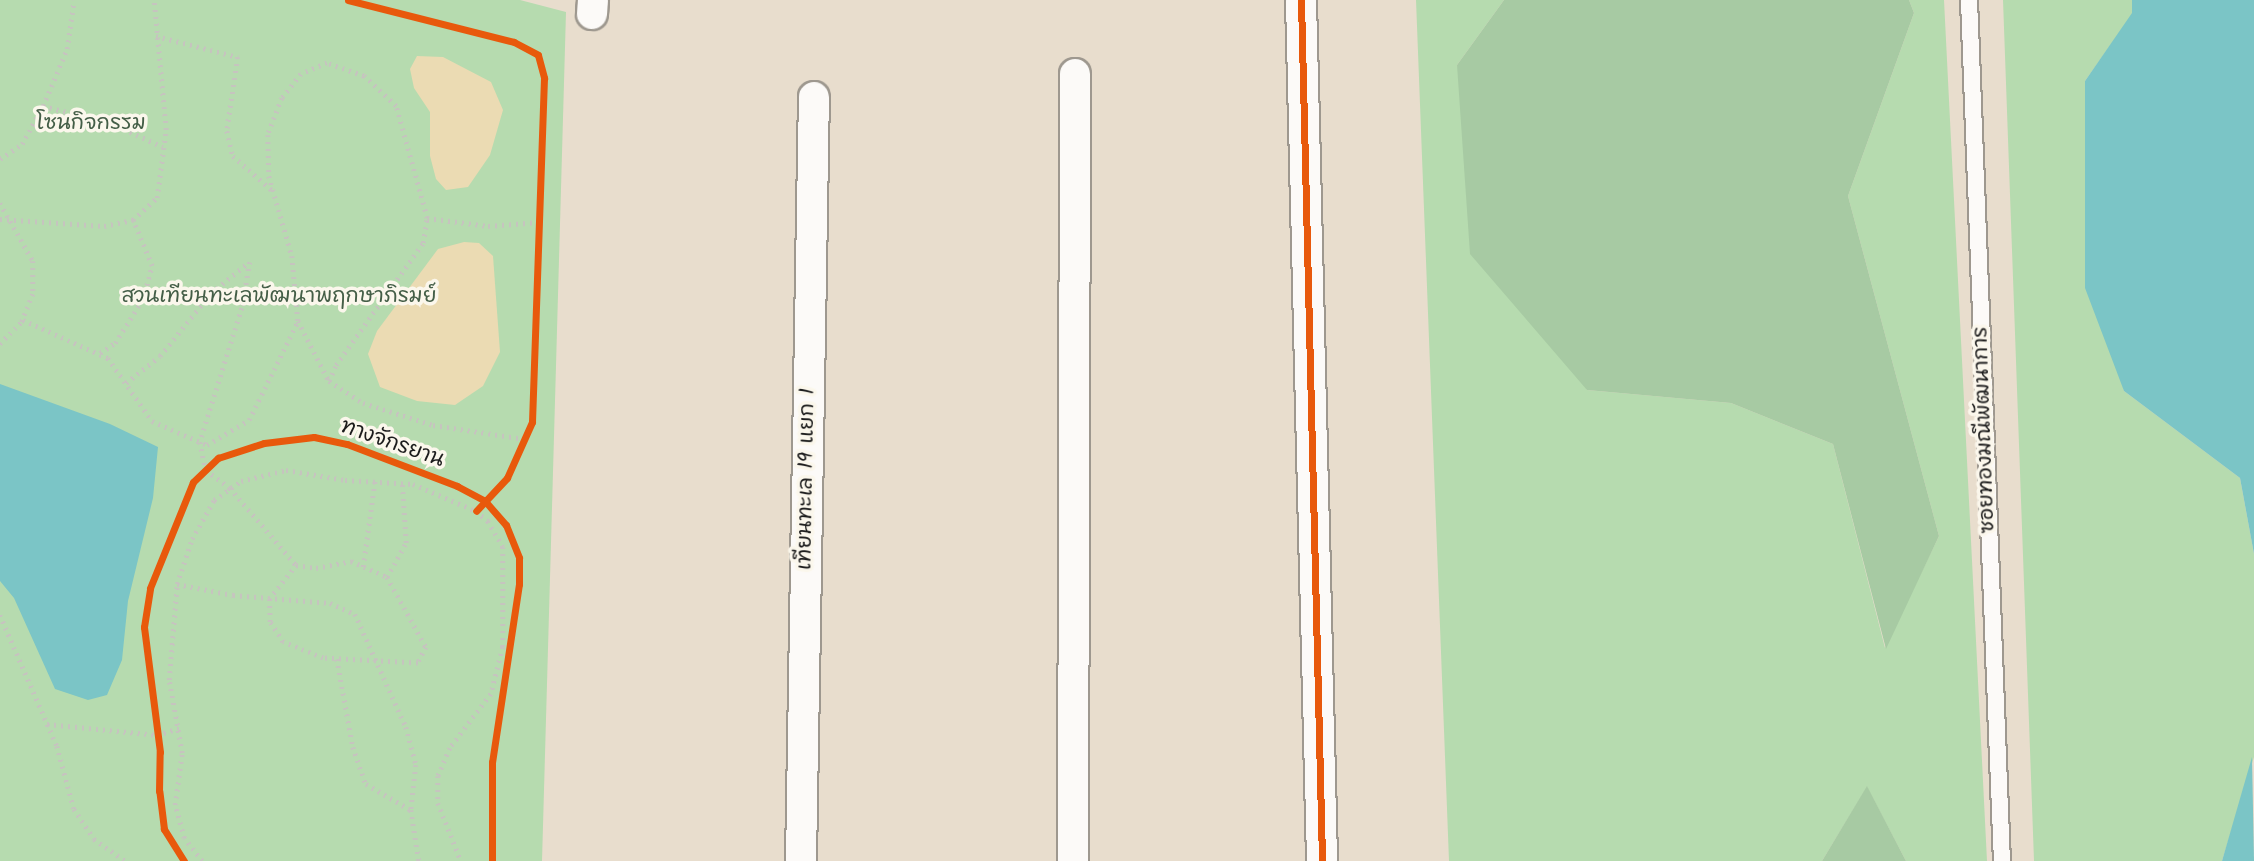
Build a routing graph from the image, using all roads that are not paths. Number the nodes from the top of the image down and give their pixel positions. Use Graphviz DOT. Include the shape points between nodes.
graph roads {
  1 [pos="1301,0"];
  2 [pos="1969,0"];
  3 [pos="1075,74"];
  4 [pos="814,97"];
  5 [pos="802,861"];
  6 [pos="1073,861"];
  7 [pos="1322,861"];
  8 [pos="2002,861"];
  1 -- 7 [label="street"];
  2 -- 8 [label="lane, ซอยทองมณีพัฒนาการ"];
  3 -- 6 [label="street"];
  4 -- 5 [label="street, เทียนทะเล 19 แยก 1"];
}
